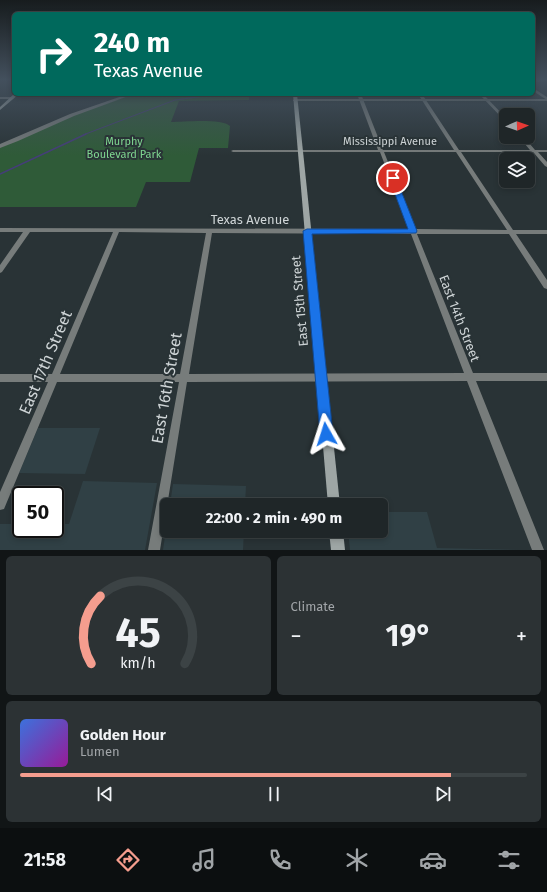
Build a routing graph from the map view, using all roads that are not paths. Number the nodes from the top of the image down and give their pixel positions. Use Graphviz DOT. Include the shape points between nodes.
graph roads {
  1 [pos="102,105"];
  2 [pos="296,105"];
  3 [pos="364,105"];
  4 [pos="427,105"];
  5 [pos="490,105"];
  6 [pos="499,114"];
  7 [pos="528,144"];
  8 [pos="0,146"];
  9 [pos="458,150"];
  10 [pos="534,150"];
  11 [pos="232,151"];
  12 [pos="300,151"];
  13 [pos="382,151"];
  14 [pos="547,151"];
  15 [pos="547,165"];
  16 [pos="0,230"];
  17 [pos="28,230"];
  18 [pos="117,231"];
  19 [pos="210,231"];
  20 [pos="307,231"];
  21 [pos="413,231"];
  22 [pos="512,232"];
  23 [pos="547,232"];
  24 [pos="0,270"];
  25 [pos="547,286"];
  26 [pos="470,377"];
  27 [pos="547,377"];
  28 [pos="0,378"];
  29 [pos="54,378"];
  30 [pos="184,378"];
  31 [pos="321,378"];
  32 [pos="333,498"];
  33 [pos="0,505"];
  34 [pos="337,538"];
  35 [pos="154,550"];
  36 [pos="338,550"];
  37 [pos="538,550"];
  1 -- 8 [label="street"];
  2 -- 12 [label="main road, East 15th Street"];
  3 -- 13 [label="street, East 14th Street"];
  4 -- 9 [label="street"];
  5 -- 6 [label="street"];
  7 -- 10 [label="street"];
  9 -- 10 [label="street, Mississippi Avenue"];
  9 -- 13 [label="street, Mississippi Avenue"];
  9 -- 22 [label="street"];
  10 -- 14 [label="street, Mississippi Avenue"];
  10 -- 15 [label="street"];
  11 -- 12 [label="street, Mississippi Avenue"];
  12 -- 13 [label="street, Mississippi Avenue"];
  12 -- 20 [label="main road, East 15th Street"];
  13 -- 21 [label="street, East 14th Street"];
  16 -- 17 [label="street, Texas Avenue"];
  17 -- 18 [label="street, Texas Avenue"];
  17 -- 24 [label="street"];
  18 -- 19 [label="street, Texas Avenue"];
  18 -- 29 [label="street, East 17th Street"];
  19 -- 20 [label="street, Texas Avenue"];
  19 -- 30 [label="street, East 16th Street"];
  20 -- 21 [label="street, Texas Avenue"];
  20 -- 31 [label="main road, East 15th Street"];
  21 -- 22 [label="street, Texas Avenue"];
  21 -- 26 [label="street, East 14th Street"];
  22 -- 23 [label="street, Texas Avenue"];
  22 -- 25 [label="street"];
  26 -- 27 [label="street"];
  26 -- 31 [label="street"];
  26 -- 37 [label="street, East 14th Street"];
  28 -- 29 [label="street"];
  29 -- 30 [label="street"];
  29 -- 33 [label="street, East 17th Street"];
  30 -- 31 [label="street"];
  30 -- 35 [label="street, East 16th Street"];
  31 -- 32 [label="main road, East 15th Street"];
  34 -- 36 [label="main road"];
}
